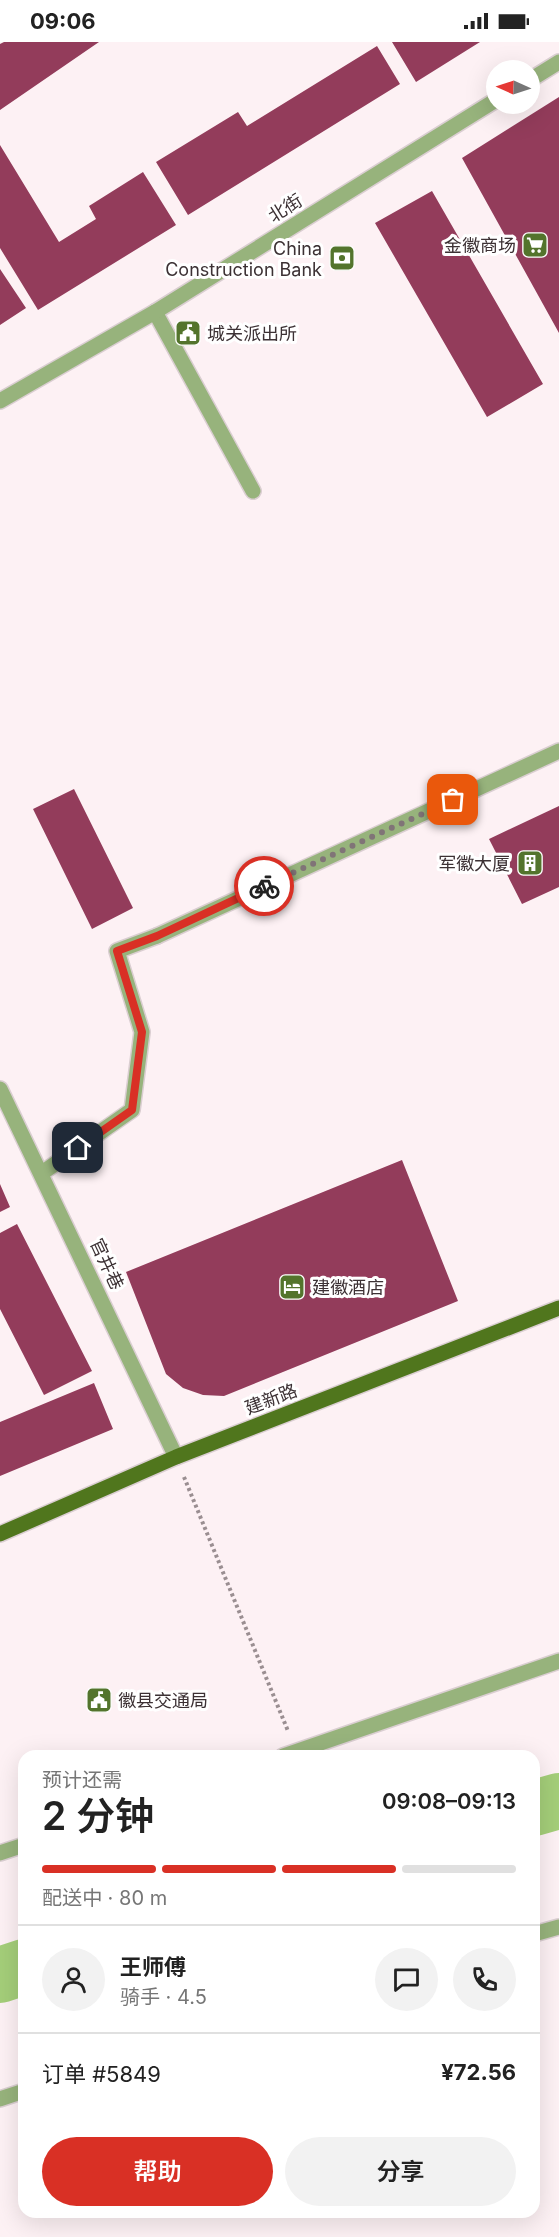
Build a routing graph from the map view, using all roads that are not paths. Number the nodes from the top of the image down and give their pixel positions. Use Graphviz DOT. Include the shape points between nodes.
graph roads {
  1 [pos="559,62"];
  2 [pos="540,74"];
  3 [pos="486,106"];
  4 [pos="155,312"];
  5 [pos="0,401"];
  6 [pos="253,491"];
  7 [pos="559,751"];
  8 [pos="0,1089"];
  9 [pos="42,1173"];
  10 [pos="559,1308"];
  11 [pos="176,1457"];
  12 [pos="0,1534"];
  13 [pos="559,1661"];
  14 [pos="306,1750"];
  15 [pos="18,1847"];
  16 [pos="0,1853"];
  17 [pos="559,1927"];
  18 [pos="540,1932"];
  19 [pos="18,2093"];
  20 [pos="0,2099"];
  1 -- 2 [label="street"];
  3 -- 4 [label="street, 北街"];
  4 -- 5 [label="street, 北街"];
  4 -- 6 [label="street"];
  7 -- 9 [label="street" via="117,951 142,1032 132,1110"];
  8 -- 9 [label="street, 官井巷"];
  9 -- 11 [label="street, 官井巷"];
  10 -- 11 [label="main road, 建新路"];
  11 -- 12 [label="main road, 建新路"];
  13 -- 14 [label="street"];
  15 -- 16 [label="street"];
  17 -- 18 [label="street"];
  19 -- 20 [label="street"];
}
